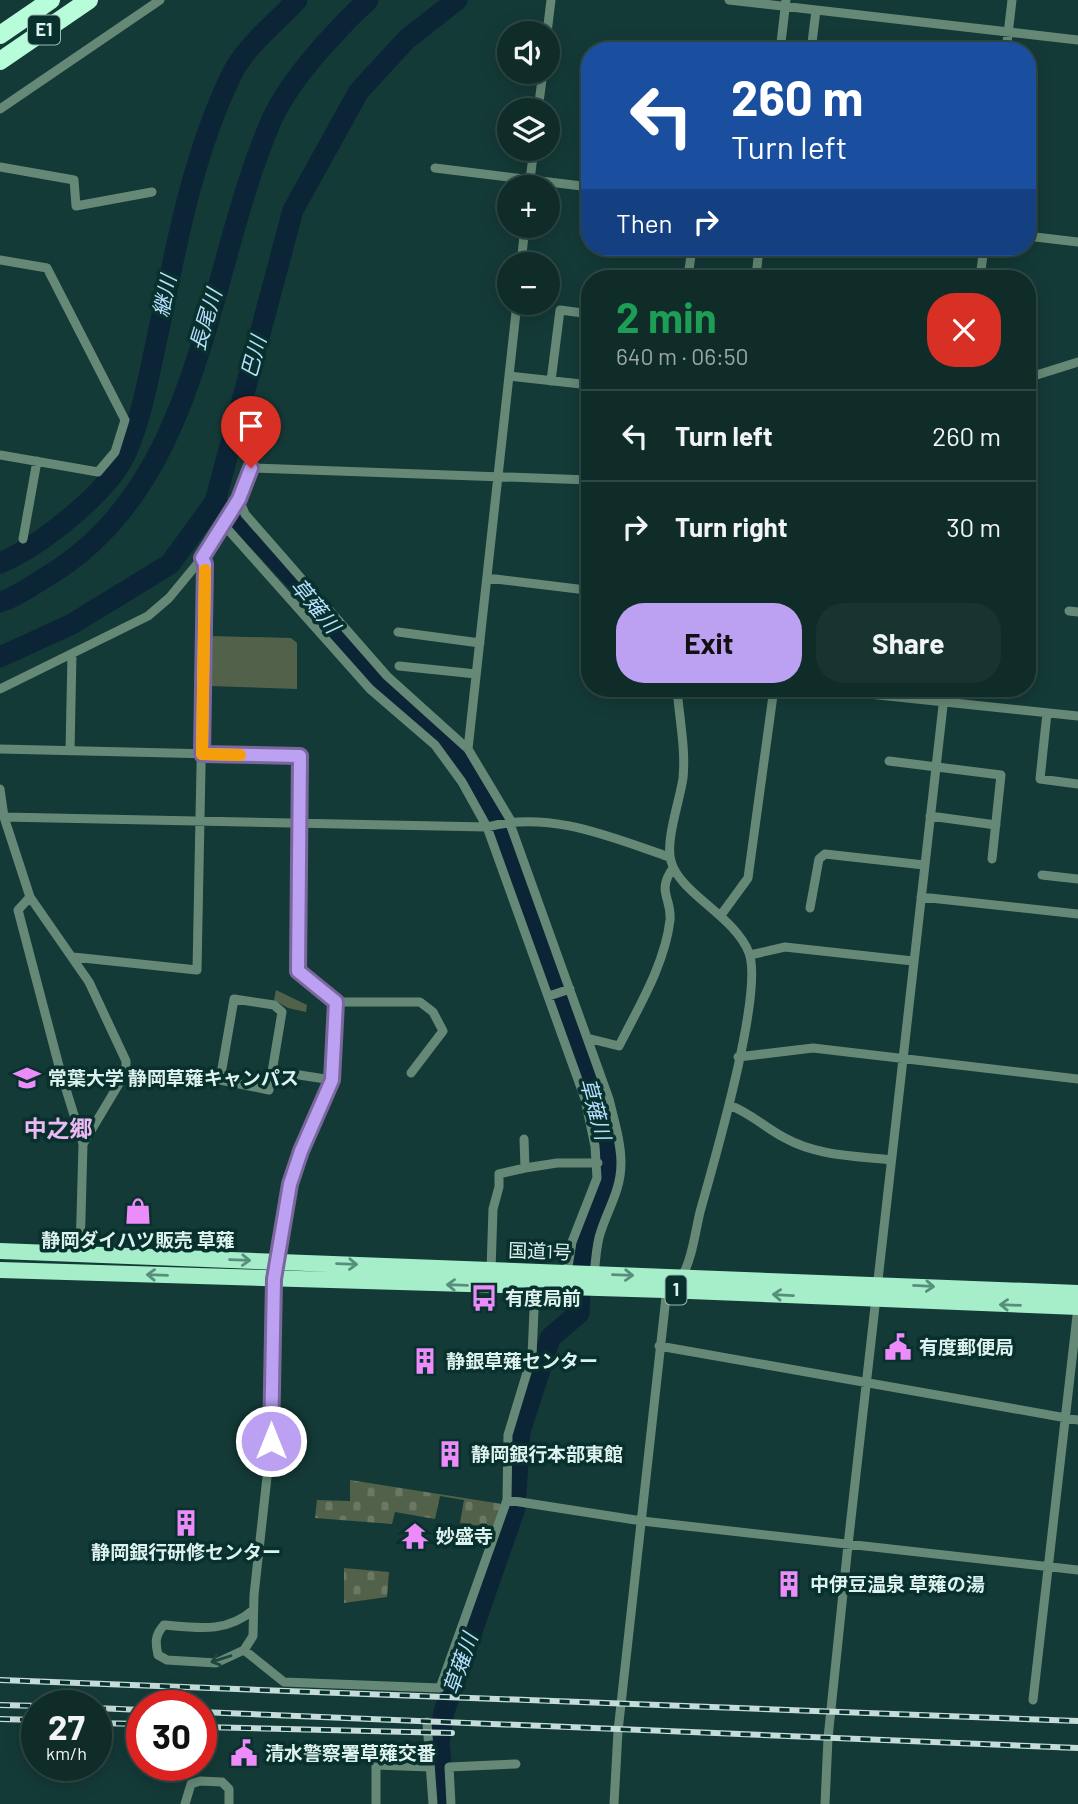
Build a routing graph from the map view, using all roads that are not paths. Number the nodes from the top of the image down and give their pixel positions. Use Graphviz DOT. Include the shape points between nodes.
graph roads {
  1 [pos="51,0"];
  2 [pos="89,0"];
  3 [pos="160,0"];
  4 [pos="551,0"];
  5 [pos="729,0"];
  6 [pos="1012,0"];
  7 [pos="786,3"];
  8 [pos="816,10"];
  9 [pos="548,21"];
  10 [pos="1008,32"];
  11 [pos="0,35"];
  12 [pos="1078,40"];
  13 [pos="781,42"];
  14 [pos="812,42"];
  15 [pos="1007,42"];
  16 [pos="0,61"];
  17 [pos="0,108"];
  18 [pos="0,167"];
  19 [pos="435,168"];
  20 [pos="497,178"];
  21 [pos="560,186"];
  22 [pos="581,187"];
  23 [pos="152,192"];
  24 [pos="1036,237"];
  25 [pos="1078,242"];
  26 [pos="0,260"];
  27 [pos="581,313"];
  28 [pos="516,315"];
  29 [pos="1078,362"];
  30 [pos="1036,375"];
  31 [pos="509,376"];
  32 [pos="551,381"];
  33 [pos="581,384"];
  34 [pos="0,455"];
  35 [pos="37,461"];
  36 [pos="498,478"];
  37 [pos="581,480"];
  38 [pos="239,499"];
  39 [pos="223,524"];
  40 [pos="23,539"];
  41 [pos="202,558"];
  42 [pos="487,578"];
  43 [pos="581,589"];
  44 [pos="398,632"];
  45 [pos="480,643"];
  46 [pos="72,654"];
  47 [pos="399,666"];
  48 [pos="476,674"];
  49 [pos="0,689"];
  50 [pos="678,697"];
  51 [pos="773,697"];
  52 [pos="891,697"];
  53 [pos="944,697"];
  54 [pos="943,703"];
  55 [pos="1047,713"];
  56 [pos="1078,716"];
  57 [pos="0,749"];
  58 [pos="468,749"];
  59 [pos="70,751"];
  60 [pos="202,754"];
  61 [pos="889,761"];
  62 [pos="936,766"];
  63 [pos="1078,784"];
  64 [pos="0,789"];
  65 [pos="930,816"];
  66 [pos="4,817"];
  67 [pos="510,821"];
  68 [pos="201,822"];
  69 [pos="299,824"];
  70 [pos="996,825"];
  71 [pos="487,827"];
  72 [pos="669,857"];
  73 [pos="992,859"];
  74 [pos="924,865"];
  75 [pos="673,868"];
  76 [pos="1042,875"];
  77 [pos="1078,879"];
  78 [pos="30,897"];
  79 [pos="921,897"];
  80 [pos="810,908"];
  81 [pos="1078,914"];
  82 [pos="721,915"];
  83 [pos="750,955"];
  84 [pos="73,957"];
  85 [pos="913,961"];
  86 [pos="570,989"];
  87 [pos="549,996"];
  88 [pos="336,1002"];
  89 [pos="587,1038"];
  90 [pos="738,1057"];
  91 [pos="902,1058"];
  92 [pos="273,1071"];
  93 [pos="411,1073"];
  94 [pos="1078,1079"];
  95 [pos="332,1080"];
  96 [pos="729,1105"];
  97 [pos="524,1139"];
  98 [pos="83,1144"];
  99 [pos="891,1160"];
  100 [pos="598,1163"];
  101 [pos="525,1168"];
  102 [pos="0,1251"];
  103 [pos="80,1253"];
  104 [pos="278,1262"];
  105 [pos="0,1270"];
  106 [pos="491,1270"];
  107 [pos="568,1273"];
  108 [pos="594,1274"];
  109 [pos="683,1277"];
  110 [pos="274,1279"];
  111 [pos="535,1287"];
  112 [pos="665,1290"];
  113 [pos="877,1292"];
  114 [pos="1078,1292"];
  115 [pos="1078,1307"];
  116 [pos="659,1346"];
  117 [pos="866,1383"];
  118 [pos="1064,1418"];
  119 [pos="1078,1420"];
  120 [pos="507,1500"];
  121 [pos="642,1521"];
  122 [pos="848,1545"];
  123 [pos="1048,1567"];
  124 [pos="1078,1570"];
  125 [pos="253,1611"];
  126 [pos="244,1650"];
  127 [pos="1033,1700"];
  128 [pos="427,1722"];
  129 [pos="516,1763"];
  130 [pos="430,1767"];
  131 [pos="185,1804"];
  132 [pos="229,1804"];
  133 [pos="376,1804"];
  134 [pos="433,1804"];
  135 [pos="451,1804"];
  136 [pos="614,1804"];
  137 [pos="825,1804"];
  1 -- 11 [label="highway, E1"];
  2 -- 16 [label="highway, E1"];
  3 -- 17 [label="street"];
  4 -- 9 [label="street"];
  5 -- 7 [label="street"];
  6 -- 10 [label="street"];
  7 -- 8 [label="street"];
  7 -- 13 [label="street"];
  8 -- 10 [label="street"];
  8 -- 14 [label="street"];
  10 -- 12 [label="street"];
  10 -- 15 [label="street"];
  18 -- 23 [label="street" via="74,180 76,206"];
  19 -- 20 [label="street"];
  21 -- 22 [label="street"];
  24 -- 25 [label="street"];
  26 -- 35 [label="street" via="47,268 125,420 115,452 98,471"];
  27 -- 32 [label="street" via="560,310"];
  28 -- 31 [label="street"];
  29 -- 30 [label="street"];
  31 -- 32 [label="street"];
  31 -- 36 [label="street"];
  32 -- 33 [label="street"];
  34 -- 35 [label="street"];
  35 -- 40 [label="street"];
  36 -- 37 [label="street"];
  36 -- 38 [label="street" via="251,468"];
  36 -- 42 [label="street"];
  38 -- 39 [label="street"];
  38 -- 58 [label="street" via="245,514 387,677"];
  39 -- 41 [label="street"];
  39 -- 71 [label="street" via="370,689 435,746"];
  41 -- 46 [label="street" via="148,616"];
  41 -- 60 [label="street"];
  42 -- 43 [label="street"];
  42 -- 45 [label="street"];
  44 -- 45 [label="street"];
  45 -- 48 [label="street"];
  46 -- 49 [label="street"];
  46 -- 59 [label="street"];
  47 -- 48 [label="street"];
  48 -- 58 [label="street"];
  50 -- 72 [label="street" via="683,775"];
  51 -- 82 [label="street" via="748,878"];
  52 -- 54 [label="street"];
  53 -- 54 [label="street"];
  54 -- 55 [label="street"];
  54 -- 62 [label="street"];
  55 -- 56 [label="street"];
  55 -- 63 [label="street" via="1040,779"];
  57 -- 59 [label="street"];
  58 -- 67 [label="street"];
  59 -- 60 [label="street"];
  60 -- 68 [label="street"];
  60 -- 69 [label="street" via="300,756"];
  61 -- 62 [label="street"];
  62 -- 65 [label="street"];
  62 -- 70 [label="street" via="1001,775"];
  64 -- 66 [label="street"];
  65 -- 70 [label="street"];
  65 -- 74 [label="street"];
  66 -- 68 [label="street"];
  66 -- 78 [label="street"];
  67 -- 71 [label="street"];
  67 -- 72 [label="street" via="580,827"];
  67 -- 86 [label="street"];
  68 -- 69 [label="street"];
  68 -- 84 [label="street" via="197,970"];
  69 -- 71 [label="street"];
  69 -- 88 [label="street" via="298,971"];
  70 -- 73 [label="street"];
  71 -- 87 [label="street"];
  72 -- 75 [label="street"];
  74 -- 79 [label="street"];
  74 -- 80 [label="street" via="825,854 818,859"];
  75 -- 82 [label="street"];
  75 -- 89 [label="street" via="664,886 670,918 643,999 619,1046"];
  76 -- 77 [label="street"];
  78 -- 84 [label="street"];
  78 -- 98 [label="street" via="18,910"];
  79 -- 81 [label="street"];
  79 -- 85 [label="street"];
  82 -- 83 [label="street"];
  83 -- 85 [label="street" via="785,947"];
  83 -- 90 [label="street" via="748,1005"];
  84 -- 98 [label="street" via="126,1061 126,1072"];
  85 -- 91 [label="street"];
  86 -- 87 [label="street"];
  86 -- 89 [label="street"];
  87 -- 100 [label="street" via="590,1115"];
  88 -- 93 [label="street" via="412,1000 433,1012 443,1031"];
  88 -- 95 [label="street"];
  89 -- 108 [label="street" via="609,1099 621,1163 616,1198 597,1243"];
  90 -- 91 [label="street" via="813,1048"];
  90 -- 96 [label="street"];
  91 -- 94 [label="street"];
  91 -- 99 [label="street"];
  92 -- 92 [label="street" via="269,1090 220,1080 234,999 274,1005 282,1012"];
  92 -- 95 [label="street"];
  95 -- 104 [label="street" via="290,1184"];
  96 -- 99 [label="street" via="747,1111 801,1146"];
  96 -- 109 [label="street"];
  97 -- 101 [label="street"];
  98 -- 103 [label="street"];
  99 -- 113 [label="street"];
  100 -- 101 [label="street"];
  100 -- 107 [label="street" via="594,1190 572,1242"];
  101 -- 106 [label="street" via="499,1174"];
  102 -- 103 [label="highway, 国道1号 / 1"];
  103 -- 104 [label="highway, 国道1号 / 1, one-way"];
  104 -- 106 [label="highway, 国道1号 / 1, one-way"];
  104 -- 110 [label="street"];
  110 -- 105 [label="highway, 国道1号 / 1, one-way"];
  106 -- 107 [label="highway, 国道1号 / 1"];
  107 -- 108 [label="highway, 国道1号 / 1"];
  108 -- 109 [label="highway, 国道1号 / 1, one-way"];
  109 -- 112 [label="street"];
  109 -- 113 [label="highway, 国道1号 / 1"];
  111 -- 110 [label="highway, 国道1号 / 1, one-way"];
  110 -- 125 [label="street" via="271,1441"];
  111 -- 112 [label="highway, 国道1号 / 1"];
  111 -- 120 [label="street" via="532,1356 508,1436"];
  113 -- 112 [label="highway, 国道1号 / 1, one-way"];
  112 -- 116 [label="street"];
  113 -- 114 [label="highway, 国道1号 / 1, one-way"];
  115 -- 113 [label="highway, 国道1号 / 1, one-way"];
  113 -- 117 [label="street"];
  115 -- 118 [label="street"];
  116 -- 117 [label="street"];
  116 -- 121 [label="street"];
  117 -- 118 [label="street"];
  117 -- 122 [label="street"];
  118 -- 119 [label="street"];
  118 -- 123 [label="street"];
  120 -- 121 [label="street"];
  120 -- 126 [label="street" via="440,1688 284,1682"];
  121 -- 122 [label="street"];
  121 -- 136 [label="street"];
  122 -- 123 [label="street"];
  122 -- 137 [label="street"];
  123 -- 124 [label="street"];
  123 -- 127 [label="street"];
  125 -- 126 [label="street" via="253,1636"];
  126 -- 125 [label="street, one-way" via="216,1662 189,1662 158,1655 155,1644 164,1625 225,1628"];
  128 -- 130 [label="street"];
  129 -- 135 [label="street" via="449,1767"];
  130 -- 133 [label="street" via="376,1765"];
  130 -- 134 [label="street"];
  131 -- 132 [label="street" via="191,1784 200,1781 222,1782 229,1789"];
}
